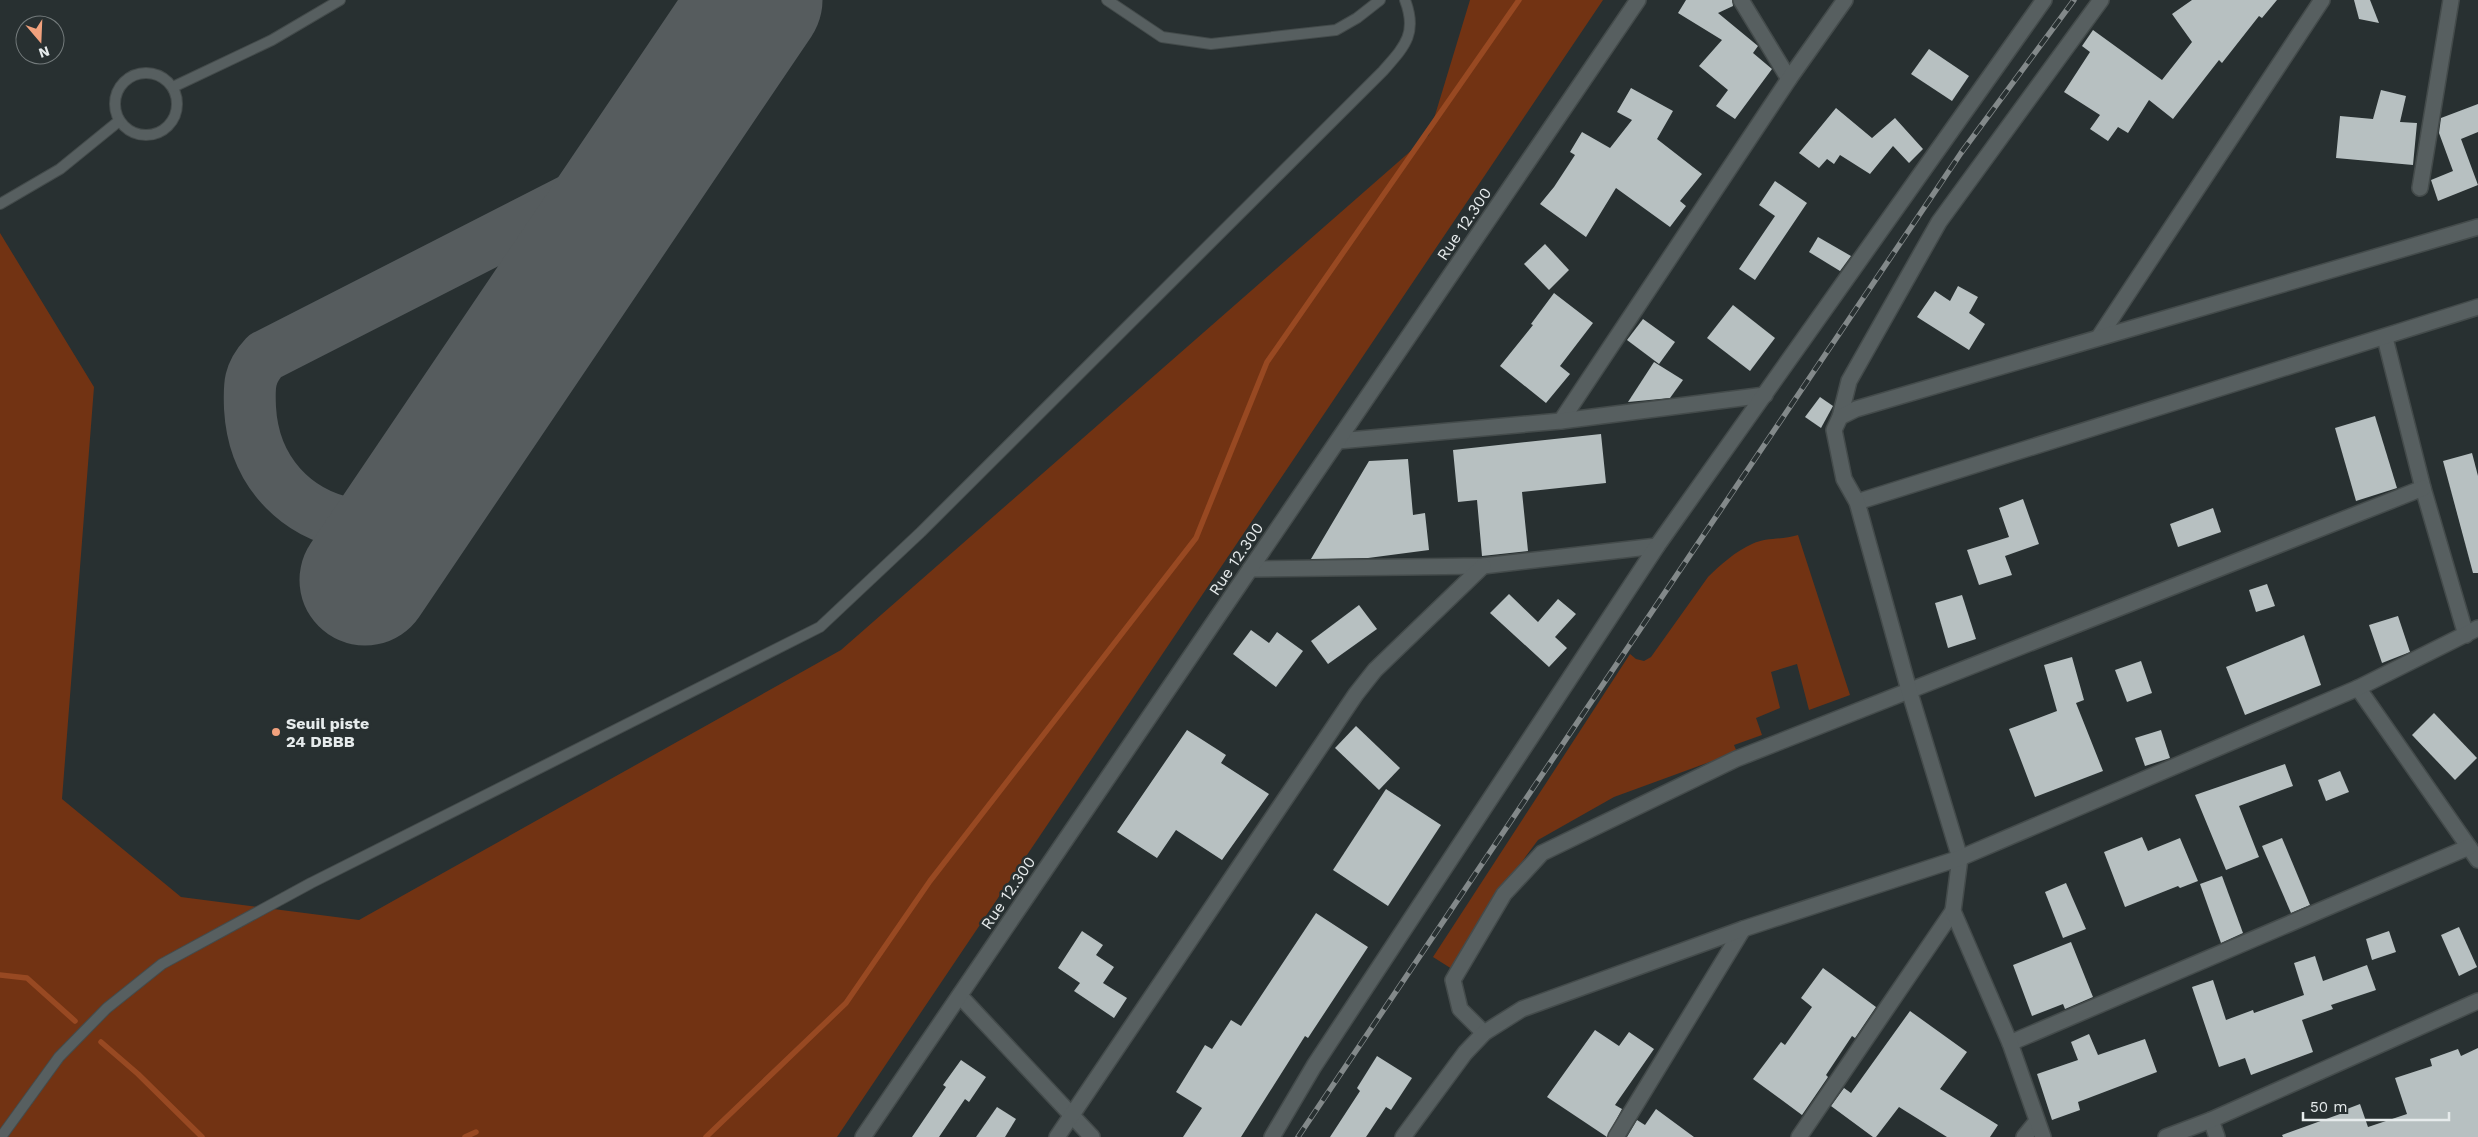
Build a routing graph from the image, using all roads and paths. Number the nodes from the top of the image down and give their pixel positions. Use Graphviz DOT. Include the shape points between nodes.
graph roads {
  1 [pos="340,0"];
  2 [pos="1107,0"];
  3 [pos="1380,0"];
  4 [pos="1405,0"];
  5 [pos="1638,0"];
  6 [pos="1741,0"];
  7 [pos="1845,0"];
  8 [pos="2044,0"];
  9 [pos="2101,0"];
  10 [pos="2322,0"];
  11 [pos="2451,0"];
  12 [pos="1790,78"];
  13 [pos="173,87"];
  14 [pos="119,121"];
  15 [pos="2420,188"];
  16 [pos="0,204"];
  17 [pos="2478,226"];
  18 [pos="2478,307"];
  19 [pos="2099,337"];
  20 [pos="2385,338"];
  21 [pos="1765,395"];
  22 [pos="1840,417"];
  23 [pos="1561,420"];
  24 [pos="1338,440"];
  25 [pos="2423,488"];
  26 [pos="1857,502"];
  27 [pos="1657,546"];
  28 [pos="1483,566"];
  29 [pos="1250,569"];
  30 [pos="2472,632"];
  31 [pos="2358,688"];
  32 [pos="1909,690"];
  33 [pos="2469,847"];
  34 [pos="1960,858"];
  35 [pos="2478,860"];
  36 [pos="1952,911"];
  37 [pos="1743,929"];
  38 [pos="960,996"];
  39 [pos="2478,1001"];
  40 [pos="1484,1033"];
  41 [pos="2010,1043"];
  42 [pos="1073,1115"];
  43 [pos="2212,1120"];
  44 [pos="2036,1121"];
  45 [pos="1,1137"];
  46 [pos="863,1137"];
  47 [pos="1057,1137"];
  48 [pos="1092,1137"];
  49 [pos="1272,1137"];
  50 [pos="1402,1137"];
  51 [pos="1616,1137"];
  52 [pos="1800,1137"];
  53 [pos="2024,1137"];
  54 [pos="2043,1137"];
  55 [pos="2166,1137"];
  56 [pos="2217,1137"];
  1 -- 13 [label="lane" via="272,40"];
  2 -- 3 [label="lane" via="1162,37 1211,44 1336,30"];
  4 -- 45 [label="lane" via="1411,30 1406,44 1383,71 921,532 820,628 311,883 162,964 107,1008 59,1057"];
  5 -- 24 [label="street, Rue 12.300"];
  6 -- 12 [label="street"];
  7 -- 12 [label="street"];
  8 -- 21 [label="street"];
  9 -- 22 [label="street" via="1939,222 1849,382"];
  10 -- 19 [label="street"];
  11 -- 15 [label="street"];
  12 -- 23 [label="street"];
  13 -- 14 [label="lane" via="161,76 145,72 129,77 118,89 114,105"];
  13 -- 14 [label="lane" via="178,98 177,111 163,131 139,135"];
  14 -- 16 [label="lane" via="60,169"];
  17 -- 19 [label="street"];
  18 -- 20 [label="street"];
  19 -- 22 [label="street" via="1856,409"];
  20 -- 25 [label="street"];
  20 -- 26 [label="street"];
  21 -- 23 [label="street"];
  21 -- 27 [label="street"];
  22 -- 26 [label="street" via="1834,430 1838,455 1844,479"];
  23 -- 24 [label="street"];
  24 -- 29 [label="street, Rue 12.300"];
  25 -- 30 [label="street"];
  25 -- 32 [label="street"];
  26 -- 32 [label="street"];
  27 -- 28 [label="street"];
  27 -- 49 [label="street" via="1314,1066"];
  28 -- 29 [label="street"];
  28 -- 42 [label="street" via="1375,670 1356,694"];
  29 -- 38 [label="street, Rue 12.300"];
  30 -- 31 [label="street"];
  31 -- 33 [label="street"];
  31 -- 34 [label="street"];
  32 -- 34 [label="street"];
  32 -- 40 [label="street" via="1736,759 1542,853 1504,894 1453,980 1460,1009"];
  33 -- 35 [label="street"];
  33 -- 41 [label="street"];
  34 -- 36 [label="street"];
  34 -- 37 [label="street"];
  36 -- 41 [label="street"];
  36 -- 52 [label="street"];
  37 -- 40 [label="street" via="1522,1009"];
  37 -- 51 [label="street"];
  38 -- 42 [label="street"];
  38 -- 46 [label="street, Rue 12.300"];
  39 -- 43 [label="street"];
  40 -- 50 [label="street" via="1465,1053"];
  41 -- 44 [label="street"];
  42 -- 47 [label="street"];
  42 -- 48 [label="street"];
  43 -- 55 [label="street"];
  43 -- 56 [label="street"];
  44 -- 53 [label="street"];
  44 -- 54 [label="street"];
}
